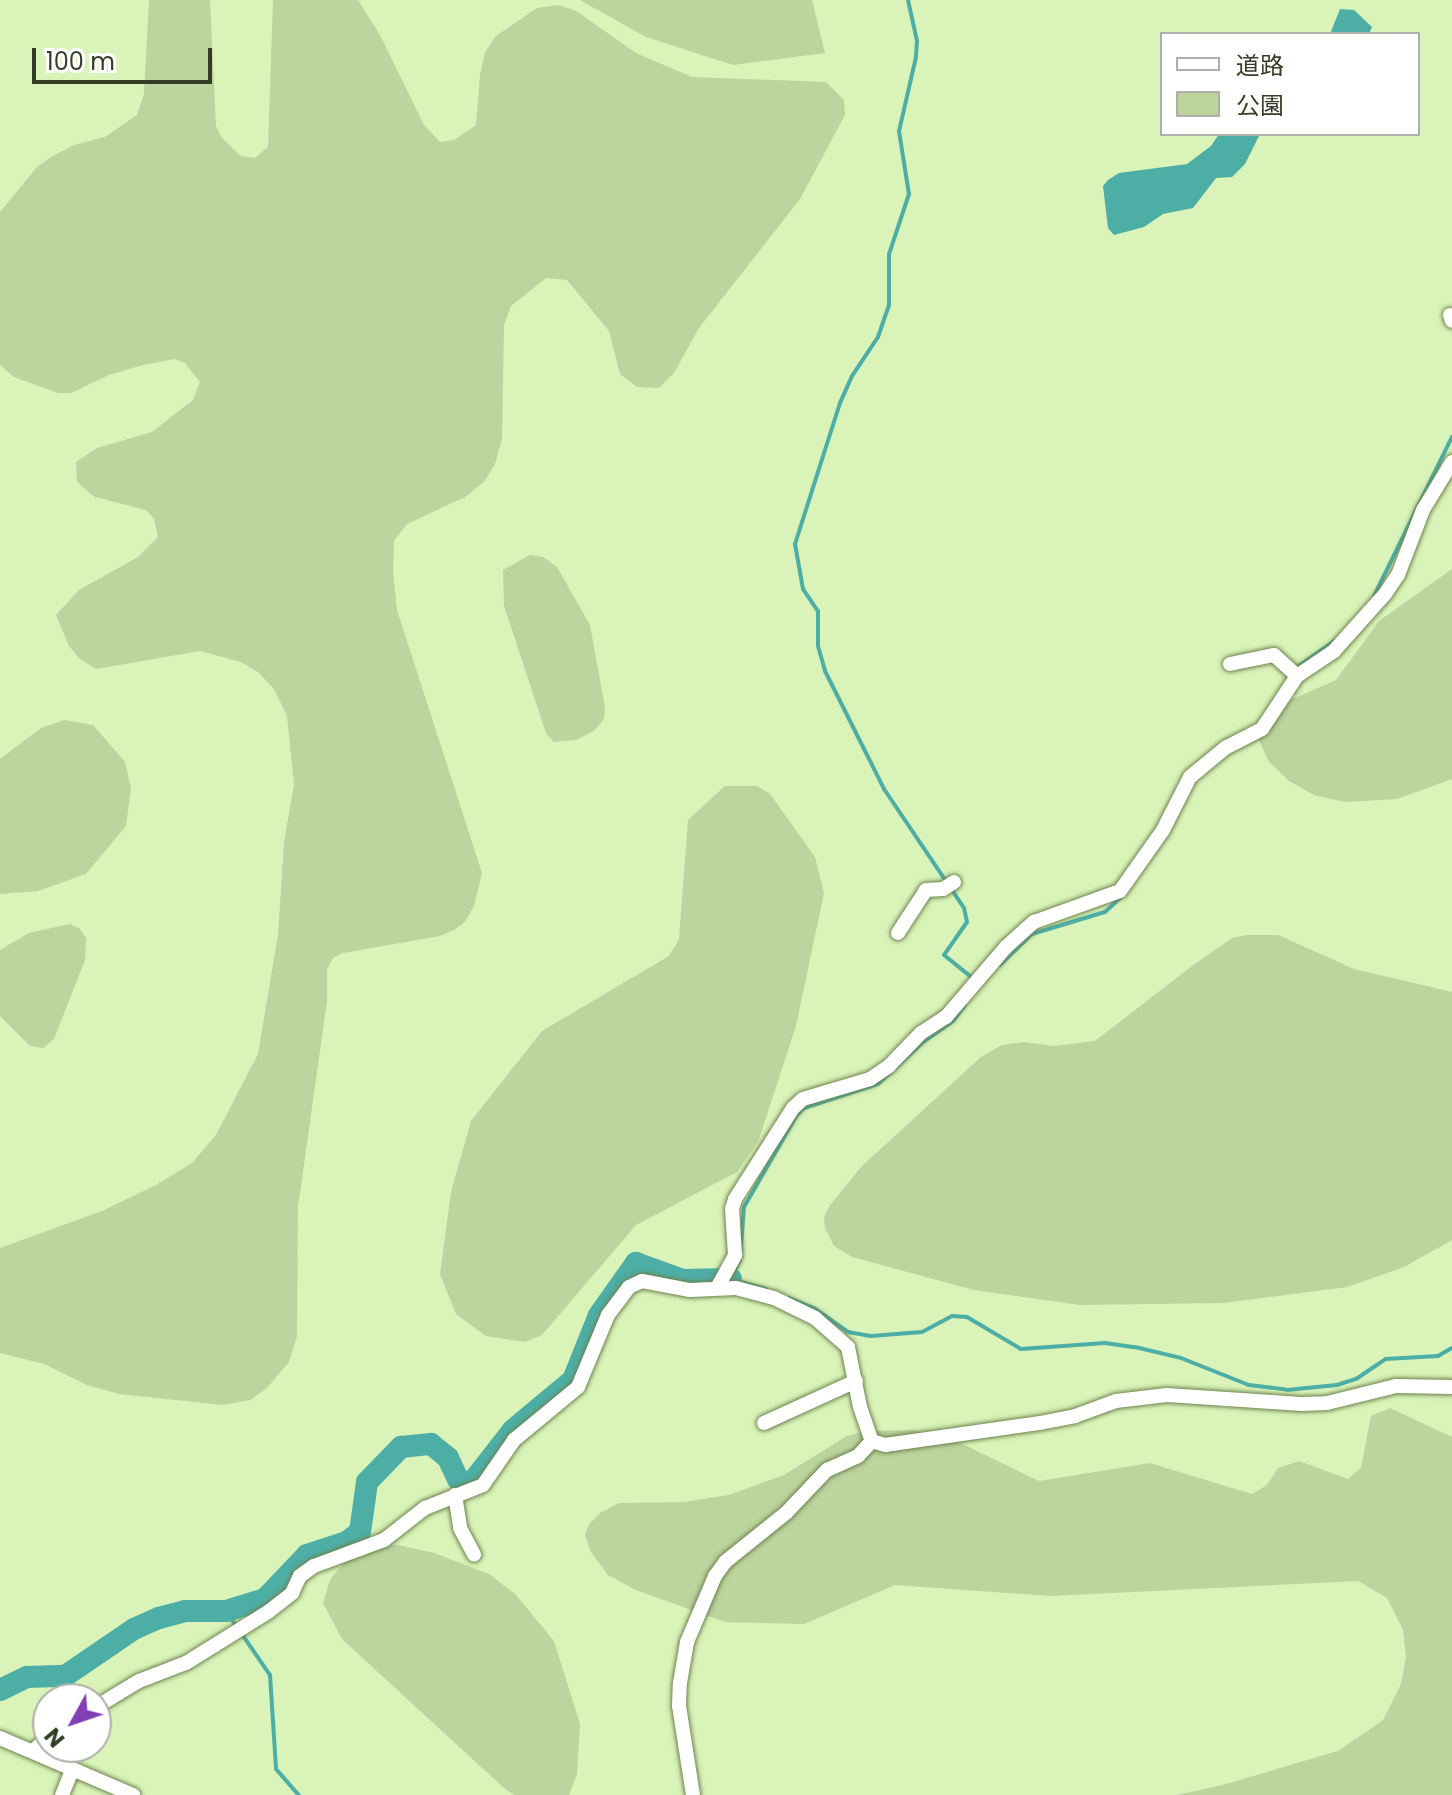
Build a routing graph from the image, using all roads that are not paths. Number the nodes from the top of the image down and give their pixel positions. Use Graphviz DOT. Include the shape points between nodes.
graph roads {
  1 [pos="1452,462"];
  2 [pos="1230,664"];
  3 [pos="1297,676"];
  4 [pos="954,882"];
  5 [pos="898,933"];
  6 [pos="717,1288"];
  7 [pos="856,1381"];
  8 [pos="1452,1387"];
  9 [pos="764,1423"];
  10 [pos="872,1441"];
  11 [pos="455,1495"];
  12 [pos="474,1554"];
  13 [pos="112,1697"];
  14 [pos="0,1738"];
  15 [pos="32,1749"];
  16 [pos="59,1763"];
  17 [pos="72,1770"];
  18 [pos="62,1795"];
  19 [pos="133,1795"];
  20 [pos="693,1795"];
  1 -- 3 [label="street" via="1423,510 1392,585 1334,651"];
  2 -- 3 [label="street" via="1274,655"];
  3 -- 6 [label="street" via="1262,729 1225,748 1190,777 1163,830 1120,891 1034,922 946,1017 921,1033 889,1066 870,1079 803,1099 793,1108 735,1199 735,1255"];
  4 -- 5 [label="street" via="926,890"];
  6 -- 7 [label="street" via="774,1298 815,1318 848,1347"];
  6 -- 11 [label="street" via="690,1290 655,1281 629,1287 608,1315 578,1387 514,1440 483,1485"];
  7 -- 9 [label="street"];
  7 -- 10 [label="street"];
  8 -- 10 [label="street" via="1396,1386 1302,1404 1167,1395 1116,1401 1028,1425 904,1444"];
  10 -- 20 [label="street" via="858,1456 827,1470 715,1576 687,1642 680,1683"];
  11 -- 12 [label="street" via="460,1528"];
  11 -- 13 [label="street" via="425,1508 384,1540 314,1566 268,1612 186,1663"];
  14 -- 15 [label="street"];
  16 -- 17 [label="street"];
  17 -- 18 [label="street"];
  17 -- 19 [label="street"];
}
